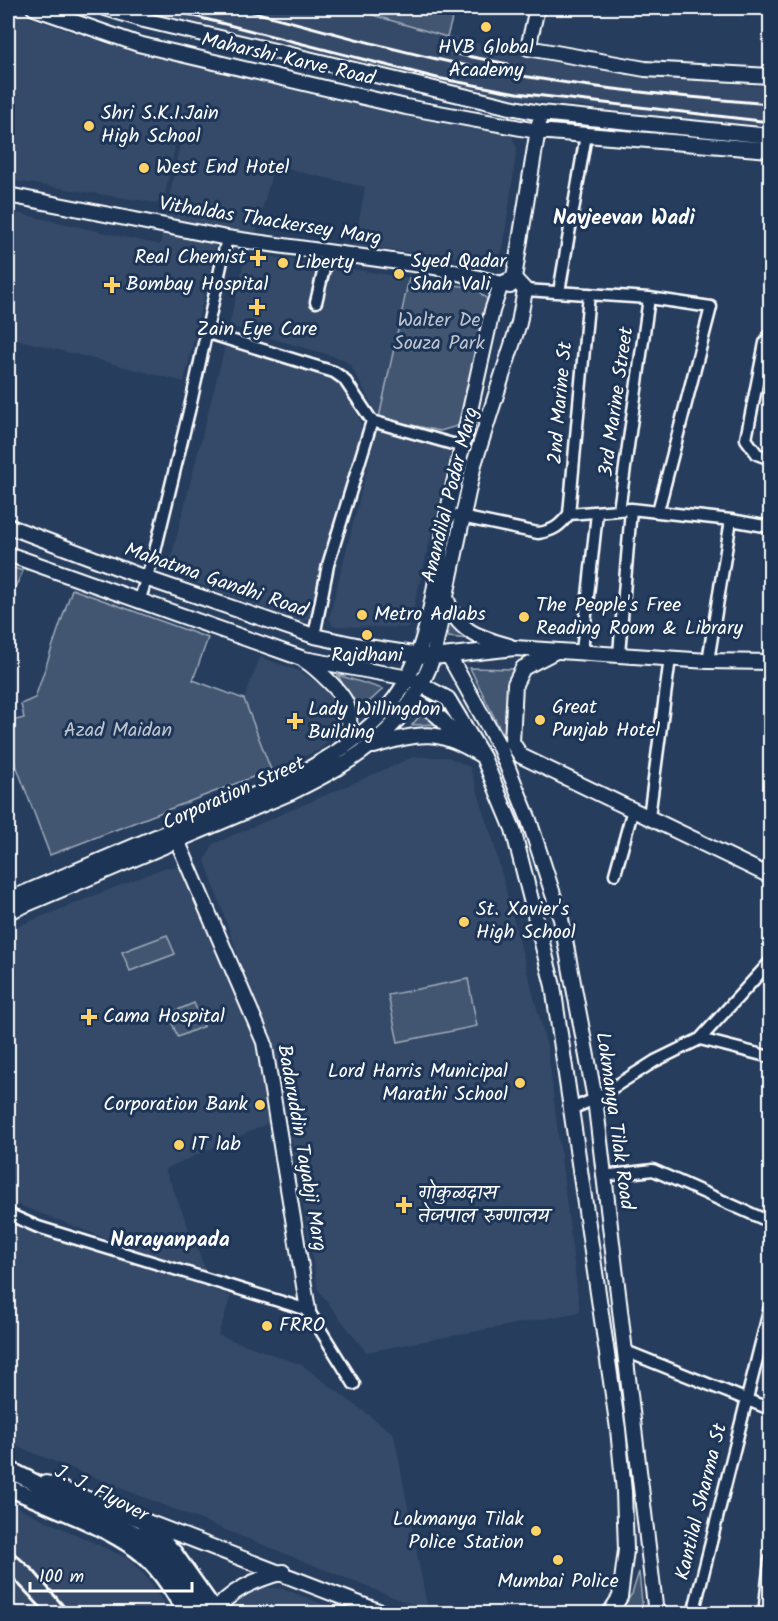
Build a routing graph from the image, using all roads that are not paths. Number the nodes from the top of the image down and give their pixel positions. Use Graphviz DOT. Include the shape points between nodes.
graph roads {
  1 [pos="34,8"];
  2 [pos="105,8"];
  3 [pos="537,8"];
  4 [pos="771,76"];
  5 [pos="540,113"];
  6 [pos="537,131"];
  7 [pos="586,135"];
  8 [pos="771,136"];
  9 [pos="771,150"];
  10 [pos="8,195"];
  11 [pos="227,238"];
  12 [pos="328,252"];
  13 [pos="514,278"];
  14 [pos="501,284"];
  15 [pos="525,290"];
  16 [pos="559,292"];
  17 [pos="589,294"];
  18 [pos="650,298"];
  19 [pos="316,302"];
  20 [pos="208,333"];
  21 [pos="771,334"];
  22 [pos="765,378"];
  23 [pos="372,421"];
  24 [pos="463,447"];
  25 [pos="771,459"];
  26 [pos="631,509"];
  27 [pos="619,510"];
  28 [pos="658,511"];
  29 [pos="597,513"];
  30 [pos="569,514"];
  31 [pos="454,516"];
  32 [pos="731,520"];
  33 [pos="8,526"];
  34 [pos="771,527"];
  35 [pos="8,554"];
  36 [pos="148,579"];
  37 [pos="445,595"];
  38 [pos="139,602"];
  39 [pos="314,636"];
  40 [pos="515,648"];
  41 [pos="561,649"];
  42 [pos="582,651"];
  43 [pos="417,654"];
  44 [pos="619,654"];
  45 [pos="449,656"];
  46 [pos="433,657"];
  47 [pos="670,658"];
  48 [pos="304,659"];
  49 [pos="708,661"];
  50 [pos="771,662"];
  51 [pos="409,678"];
  52 [pos="424,684"];
  53 [pos="413,700"];
  54 [pos="457,740"];
  55 [pos="347,744"];
  56 [pos="369,748"];
  57 [pos="483,757"];
  58 [pos="506,764"];
  59 [pos="549,768"];
  60 [pos="633,809"];
  61 [pos="649,817"];
  62 [pos="175,835"];
  63 [pos="769,871"];
  64 [pos="615,874"];
  65 [pos="8,900"];
  66 [pos="8,912"];
  67 [pos="771,962"];
  68 [pos="700,1039"];
  69 [pos="771,1057"];
  70 [pos="595,1100"];
  71 [pos="571,1109"];
  72 [pos="603,1176"];
  73 [pos="8,1214"];
  74 [pos="771,1222"];
  75 [pos="771,1307"];
  76 [pos="308,1310"];
  77 [pos="623,1350"];
  78 [pos="354,1384"];
  79 [pos="746,1399"];
  80 [pos="771,1409"];
  81 [pos="13,1472"];
  82 [pos="10,1488"];
  83 [pos="142,1529"];
  84 [pos="771,1560"];
  85 [pos="283,1572"];
  86 [pos="212,1613"];
  87 [pos="187,1614"];
  88 [pos="386,1614"];
  89 [pos="609,1614"];
  90 [pos="656,1614"];
  91 [pos="693,1614"];
  92 [pos="764,1614"];
  1 -- 6 [label="main road, Maharshi Karve Road" via="138,44 194,58 406,107"];
  2 -- 5 [label="main road, Maharshi Karve Road"];
  3 -- 4 [label="main road" via="528,48 645,69"];
  5 -- 6 [label="main road"];
  5 -- 8 [label="main road, Maharshi Karve Road"];
  6 -- 7 [label="main road, Maharshi Karve Road"];
  6 -- 13 [label="main road"];
  7 -- 9 [label="main road, Maharshi Karve Road"];
  7 -- 16 [label="street"];
  10 -- 11 [label="main road, Vithaldas Thackersey Marg"];
  11 -- 12 [label="main road, Vithaldas Thackersey Marg"];
  11 -- 20 [label="street"];
  12 -- 14 [label="main road, Vithaldas Thackersey Marg" via="435,267"];
  12 -- 19 [label="street"];
  13 -- 14 [label="main road"];
  13 -- 15 [label="main road"];
  14 -- 15 [label="main road, Vithaldas Thackersey Marg"];
  14 -- 24 [label="main road, Anandilal Podar Marg"];
  15 -- 16 [label="street"];
  15 -- 31 [label="main road, Anandilal Podar Marg" via="519,323"];
  16 -- 17 [label="street"];
  17 -- 18 [label="street"];
  17 -- 30 [label="street, 2nd Marine St"];
  18 -- 27 [label="street, 3rd Marine Street"];
  18 -- 28 [label="street" via="711,307"];
  20 -- 23 [label="street" via="334,372"];
  20 -- 36 [label="street"];
  21 -- 22 [label="street" via="765,342"];
  22 -- 25 [label="street" via="746,440 757,453"];
  23 -- 24 [label="street"];
  23 -- 39 [label="street" via="328,565"];
  24 -- 31 [label="main road, Anandilal Podar Marg"];
  26 -- 27 [label="street"];
  26 -- 28 [label="street"];
  26 -- 44 [label="street"];
  27 -- 29 [label="street"];
  28 -- 32 [label="street"];
  29 -- 30 [label="street"];
  29 -- 42 [label="street"];
  30 -- 31 [label="street" via="560,526 538,533"];
  31 -- 37 [label="main road, Anandilal Podar Marg"];
  31 -- 43 [label="main road, Anandilal Podar Marg"];
  32 -- 34 [label="street"];
  32 -- 49 [label="street"];
  33 -- 36 [label="main road, Mahatma Gandhi Road"];
  35 -- 38 [label="main road"];
  36 -- 38 [label="street"];
  36 -- 39 [label="main road, Mahatma Gandhi Road"];
  37 -- 40 [label="main road" via="451,614 464,628 482,639"];
  37 -- 46 [label="main road, Anandilal Podar Marg"];
  38 -- 48 [label="main road"];
  39 -- 43 [label="main road, Mahatma Gandhi Road"];
  40 -- 41 [label="main road"];
  40 -- 45 [label="main road, Mahatma Gandhi Road"];
  41 -- 42 [label="main road"];
  41 -- 59 [label="main road" via="523,668 515,684 512,742 521,756"];
  42 -- 44 [label="main road"];
  43 -- 46 [label="main road, Mahatma Gandhi Road"];
  43 -- 51 [label="main road, Corporation Street"];
  44 -- 47 [label="main road"];
  45 -- 46 [label="main road, Mahatma Gandhi Road"];
  45 -- 58 [label="main road, Lokmanya Tilak Road"];
  46 -- 52 [label="main road, Corporation Street"];
  47 -- 49 [label="main road"];
  47 -- 61 [label="street"];
  48 -- 51 [label="main road, Lokmanya Tilak Road"];
  48 -- 55 [label="main road" via="347,703"];
  49 -- 50 [label="main road"];
  51 -- 52 [label="main road, Lokmanya Tilak Road"];
  51 -- 55 [label="main road, Corporation Street" via="395,699"];
  52 -- 53 [label="main road, Corporation Street"];
  52 -- 57 [label="main road, Lokmanya Tilak Road" via="448,699"];
  53 -- 54 [label="main road" via="433,710"];
  53 -- 56 [label="main road, Corporation Street"];
  54 -- 56 [label="main road" via="413,735"];
  54 -- 57 [label="main road"];
  55 -- 62 [label="main road, Corporation Street" via="327,760"];
  56 -- 62 [label="main road, Corporation Street" via="292,792"];
  57 -- 58 [label="main road"];
  57 -- 71 [label="main road, Lokmanya Tilak Road" via="513,829 553,986"];
  58 -- 59 [label="main road"];
  58 -- 70 [label="main road, Lokmanya Tilak Road" via="561,919"];
  59 -- 60 [label="main road"];
  60 -- 61 [label="main road"];
  60 -- 64 [label="street"];
  61 -- 63 [label="main road"];
  62 -- 65 [label="main road, Corporation Street"];
  62 -- 66 [label="main road, Corporation Street"];
  62 -- 76 [label="main road, Badaruddin Tayabji Marg" via="264,1042"];
  67 -- 68 [label="street"];
  68 -- 69 [label="street"];
  68 -- 70 [label="street" via="655,1061"];
  70 -- 71 [label="street"];
  70 -- 72 [label="main road, Lokmanya Tilak Road"];
  71 -- 89 [label="main road, Lokmanya Tilak Road" via="624,1492 626,1550 620,1597"];
  72 -- 74 [label="street" via="653,1170"];
  72 -- 77 [label="main road, Lokmanya Tilak Road"];
  73 -- 76 [label="street" via="38,1227"];
  75 -- 79 [label="street, Kantilal Sharma St"];
  76 -- 78 [label="street"];
  77 -- 79 [label="street"];
  77 -- 90 [label="main road, Lokmanya Tilak Road"];
  79 -- 80 [label="street"];
  79 -- 91 [label="street, Kantilal Sharma St"];
  81 -- 83 [label="main road, J. J. Flyover"];
  82 -- 87 [label="main road" via="136,1550 156,1569"];
  83 -- 85 [label="main road"];
  83 -- 86 [label="main road, J. J. Flyover"];
  84 -- 92 [label="street"];
  85 -- 86 [label="main road" via="241,1588"];
  85 -- 88 [label="main road"];
}
